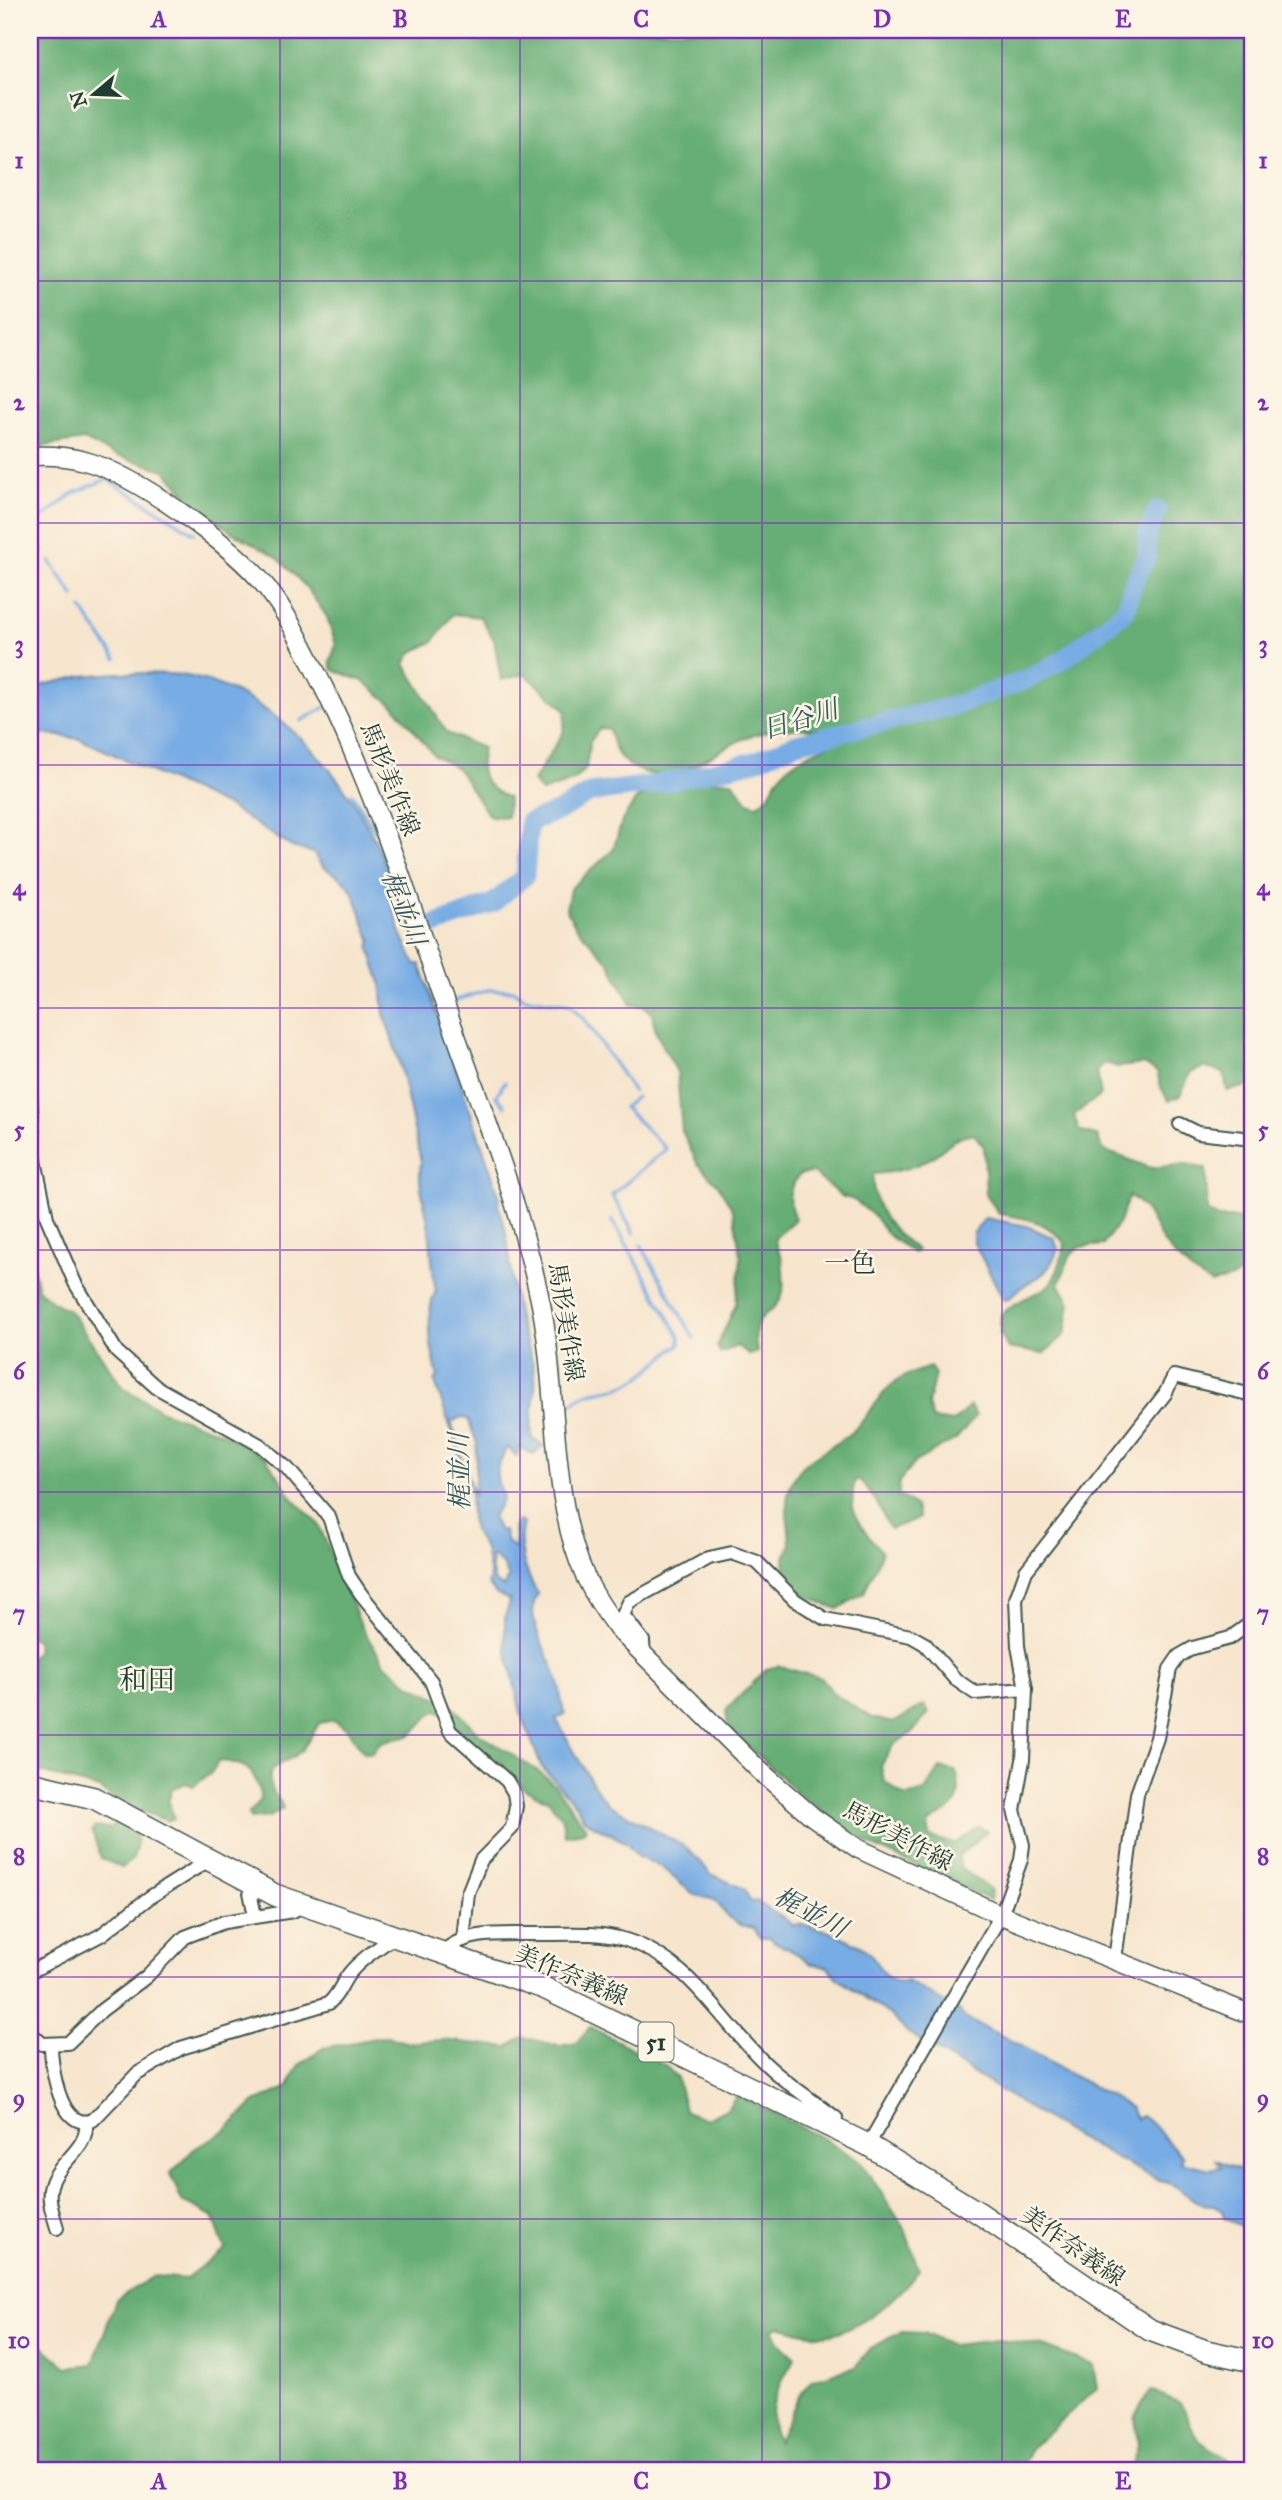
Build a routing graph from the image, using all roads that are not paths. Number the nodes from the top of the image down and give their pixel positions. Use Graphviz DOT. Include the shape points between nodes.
graph roads {
  1 [pos="30,456"];
  2 [pos="30,1090"];
  3 [pos="1180,1124"];
  4 [pos="1252,1139"];
  5 [pos="1252,1395"];
  6 [pos="1252,1622"];
  7 [pos="644,1658"];
  8 [pos="1026,1689"];
  9 [pos="30,1783"];
  10 [pos="209,1860"];
  11 [pos="253,1884"];
  12 [pos="302,1905"];
  13 [pos="1001,1915"];
  14 [pos="256,1916"];
  15 [pos="396,1936"];
  16 [pos="463,1940"];
  17 [pos="443,1952"];
  18 [pos="1115,1959"];
  19 [pos="30,1972"];
  20 [pos="1252,2015"];
  21 [pos="30,2032"];
  22 [pos="51,2045"];
  23 [pos="86,2123"];
  24 [pos="831,2127"];
  25 [pos="868,2144"];
  26 [pos="57,2228"];
  27 [pos="1252,2361"];
  1 -- 7 [label="main road, 馬形美作線" via="64,457 102,468 218,540 266,587 304,648 379,811 531,1259 549,1352 573,1545 599,1603"];
  2 -- 16 [label="street" via="34,1156 47,1218 75,1283 117,1352 156,1387 260,1445 288,1468 329,1517 349,1576 361,1594 431,1681 450,1731 507,1781 514,1793 512,1828 481,1860 468,1893"];
  3 -- 4 [label="street" via="1198,1133"];
  5 -- 8 [label="street" via="1174,1376 1166,1394 1026,1572 1016,1599 1020,1667"];
  6 -- 18 [label="street" via="1230,1638 1179,1656 1170,1669 1157,1738 1137,1794"];
  7 -- 8 [label="street" via="643,1641 624,1615 629,1602 709,1558 733,1553 757,1562 795,1600 825,1619 911,1636 925,1644 955,1679 975,1693"];
  7 -- 13 [label="main road, 馬形美作線" via="813,1817 857,1848"];
  8 -- 13 [label="street" via="1023,1760 1014,1810 1023,1845"];
  9 -- 10 [label="main road, 美作奈義線 / 51" via="94,1798"];
  10 -- 11 [label="main road, 美作奈義線 / 51"];
  10 -- 19 [label="street" via="101,1935"];
  11 -- 12 [label="main road, 美作奈義線 / 51"];
  11 -- 14 [label="street" via="250,1892"];
  12 -- 14 [label="street" via="293,1911"];
  12 -- 15 [label="main road, 美作奈義線 / 51"];
  13 -- 18 [label="main road, 馬形美作線"];
  13 -- 25 [label="street"];
  14 -- 22 [label="street" via="185,1937 146,1978 102,2010 76,2038"];
  15 -- 17 [label="main road, 美作奈義線 / 51"];
  15 -- 23 [label="street" via="358,1964 329,2003 181,2048 138,2074"];
  16 -- 17 [label="street"];
  16 -- 24 [label="street" via="522,1934 603,1936 647,1948 695,1984 768,2067 836,2118"];
  17 -- 24 [label="main road, 美作奈義線 / 51" via="544,1988"];
  18 -- 20 [label="main road, 馬形美作線"];
  21 -- 22 [label="street" via="35,2040"];
  22 -- 23 [label="street" via="60,2098 77,2120"];
  23 -- 26 [label="street" via="85,2139 56,2174 50,2189"];
  24 -- 25 [label="main road, 美作奈義線 / 51"];
  25 -- 27 [label="main road, 美作奈義線 / 51" via="979,2213 1150,2330 1206,2351"];
}
